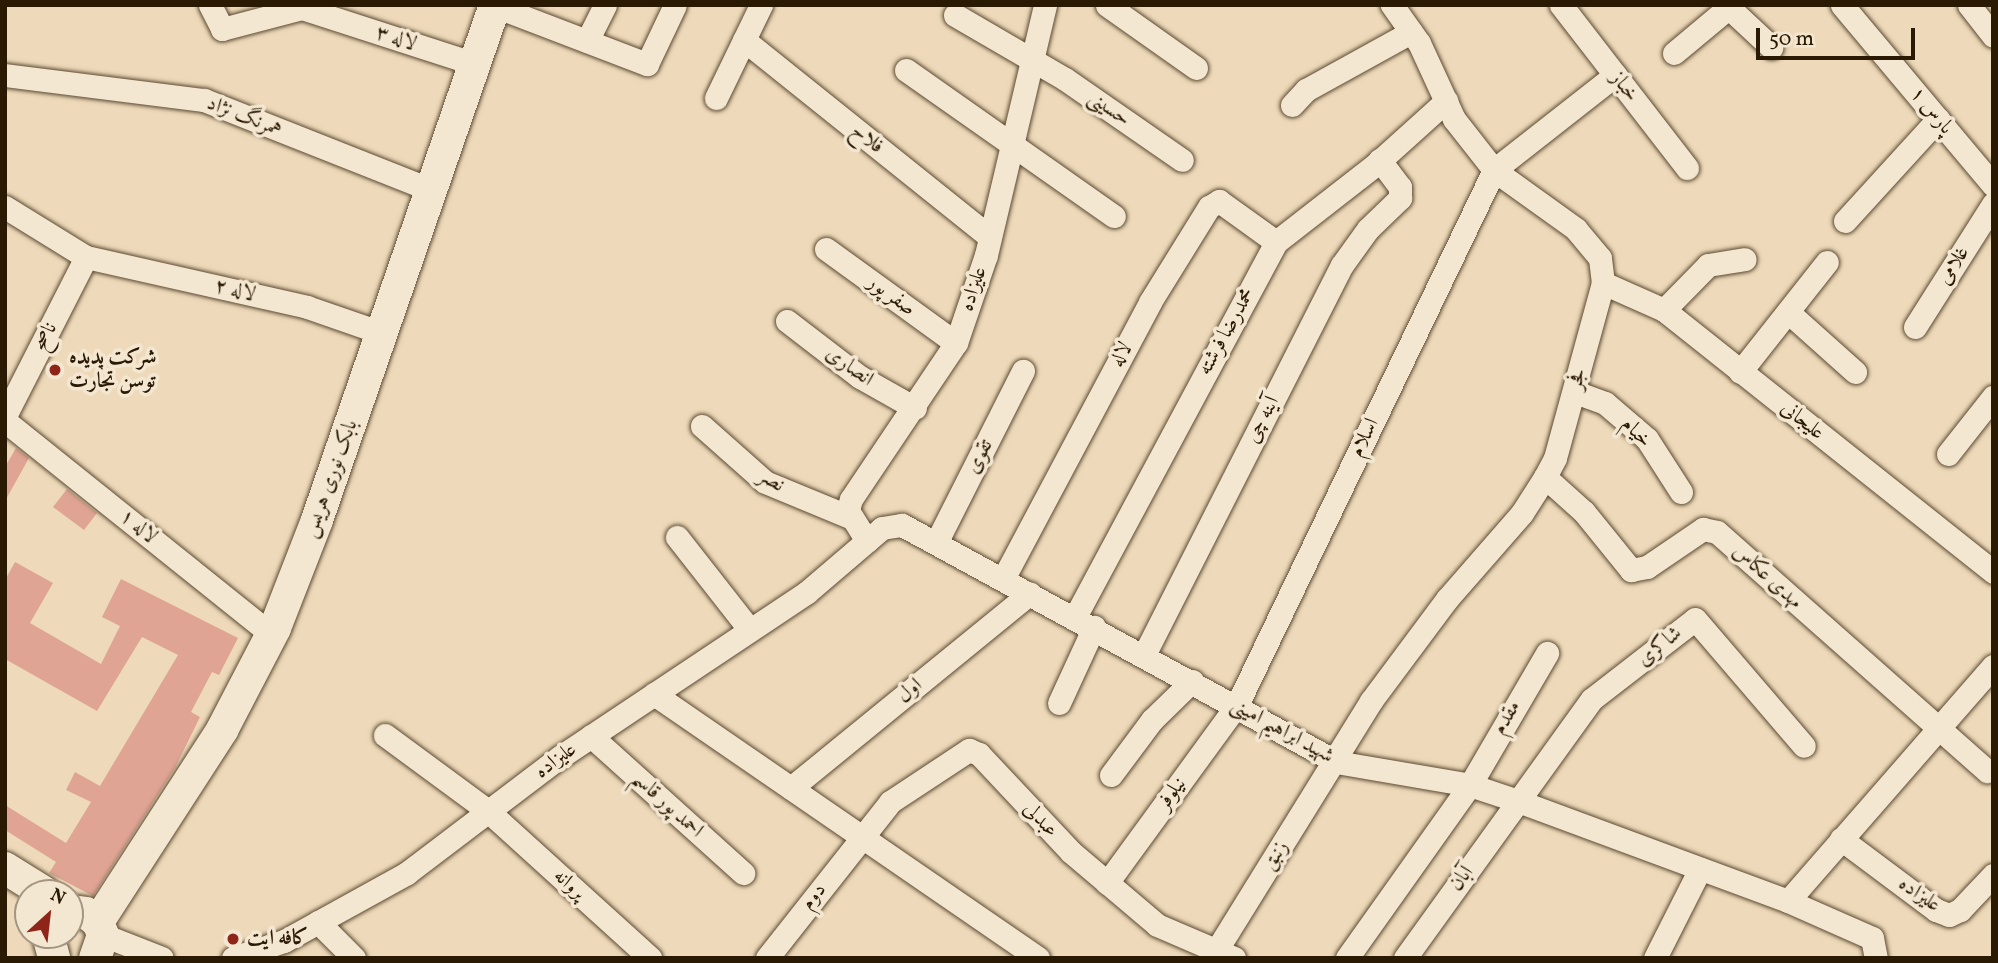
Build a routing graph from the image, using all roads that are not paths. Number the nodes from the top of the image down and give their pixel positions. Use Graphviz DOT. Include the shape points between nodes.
graph roads {
  1 [pos="210,5"];
  2 [pos="605,5"];
  3 [pos="675,5"];
  4 [pos="761,5"];
  5 [pos="1045,5"];
  6 [pos="1107,5"];
  7 [pos="1392,5"];
  8 [pos="1561,5"];
  9 [pos="1842,5"];
  10 [pos="1969,5"];
  11 [pos="495,6"];
  12 [pos="1727,7"];
  13 [pos="956,15"];
  14 [pos="1411,32"];
  15 [pos="1993,36"];
  16 [pos="744,40"];
  17 [pos="587,41"];
  18 [pos="1772,47"];
  19 [pos="1674,53"];
  20 [pos="1033,60"];
  21 [pos="475,64"];
  22 [pos="1196,68"];
  23 [pos="906,70"];
  24 [pos="5,75"];
  25 [pos="1615,75"];
  26 [pos="716,98"];
  27 [pos="1446,101"];
  28 [pos="1292,105"];
  29 [pos="1938,119"];
  30 [pos="1013,145"];
  31 [pos="1182,160"];
  32 [pos="1380,160"];
  33 [pos="1687,168"];
  34 [pos="1494,170"];
  35 [pos="1993,185"];
  36 [pos="431,190"];
  37 [pos="1993,204"];
  38 [pos="5,207"];
  39 [pos="1114,216"];
  40 [pos="1845,220"];
  41 [pos="990,237"];
  42 [pos="1276,242"];
  43 [pos="826,249"];
  44 [pos="86,257"];
  45 [pos="1745,259"];
  46 [pos="1827,262"];
  47 [pos="1603,283"];
  48 [pos="1664,310"];
  49 [pos="1788,312"];
  50 [pos="787,321"];
  51 [pos="1915,327"];
  52 [pos="382,333"];
  53 [pos="956,343"];
  54 [pos="1023,371"];
  55 [pos="1740,372"];
  56 [pos="1855,372"];
  57 [pos="1575,392"];
  58 [pos="1993,397"];
  59 [pos="915,408"];
  60 [pos="5,419"];
  61 [pos="702,426"];
  62 [pos="1948,454"];
  63 [pos="1545,477"];
  64 [pos="1681,492"];
  65 [pos="852,518"];
  66 [pos="875,535"];
  67 [pos="677,537"];
  68 [pos="936,543"];
  69 [pos="1993,572"];
  70 [pos="1003,579"];
  71 [pos="1030,593"];
  72 [pos="1084,622"];
  73 [pos="750,630"];
  74 [pos="271,634"];
  75 [pos="1547,653"];
  76 [pos="1144,655"];
  77 [pos="1993,666"];
  78 [pos="1192,681"];
  79 [pos="654,694"];
  80 [pos="1059,703"];
  81 [pos="1237,705"];
  82 [pos="1935,727"];
  83 [pos="385,735"];
  84 [pos="591,736"];
  85 [pos="1804,746"];
  86 [pos="1336,762"];
  87 [pos="1987,771"];
  88 [pos="1111,775"];
  89 [pos="1470,785"];
  90 [pos="791,788"];
  91 [pos="1518,801"];
  92 [pos="488,811"];
  93 [pos="861,836"];
  94 [pos="1841,839"];
  95 [pos="1700,869"];
  96 [pos="743,873"];
  97 [pos="1993,875"];
  98 [pos="1107,883"];
  99 [pos="1788,901"];
  100 [pos="318,922"];
  101 [pos="87,924"];
  102 [pos="1225,954"];
  103 [pos="156,956"];
  104 [pos="233,958"];
  105 [pos="355,958"];
  106 [pos="650,958"];
  107 [pos="767,958"];
  108 [pos="1038,958"];
  109 [pos="1347,958"];
  110 [pos="1405,958"];
  111 [pos="1655,958"];
  112 [pos="1876,958"];
  1 -- 21 [label="street, لاله ۳" via="222,29 302,8"];
  2 -- 17 [label="street"];
  3 -- 17 [label="street" via="647,64"];
  4 -- 16 [label="street"];
  5 -- 20 [label="street, علیزاده"];
  6 -- 22 [label="street"];
  7 -- 14 [label="street"];
  8 -- 25 [label="street, خباز"];
  9 -- 29 [label="street, پارس ۱"];
  10 -- 15 [label="street"];
  11 -- 17 [label="street"];
  11 -- 21 [label="main road, بابک نوری هریس"];
  12 -- 18 [label="street"];
  12 -- 19 [label="street"];
  13 -- 20 [label="street, حسینی"];
  14 -- 27 [label="street"];
  14 -- 28 [label="street" via="1306,90"];
  16 -- 26 [label="street"];
  16 -- 41 [label="street, فلاح"];
  20 -- 30 [label="street, علیزاده"];
  20 -- 31 [label="street, حسینی"];
  21 -- 36 [label="main road, بابک نوری هریس"];
  23 -- 30 [label="street"];
  24 -- 36 [label="street, همرنگ نژاد" via="204,100"];
  25 -- 33 [label="street, خباز"];
  25 -- 34 [label="street"];
  27 -- 32 [label="street, محمدرضا فرشته"];
  27 -- 34 [label="street" via="1454,119"];
  29 -- 35 [label="street, پارس ۱"];
  29 -- 40 [label="street"];
  30 -- 39 [label="street"];
  30 -- 41 [label="street, علیزاده"];
  32 -- 42 [label="street, محمدرضا فرشته"];
  32 -- 76 [label="street, آینه چی" via="1400,187 1401,198 1368,229 1342,265"];
  34 -- 47 [label="street" via="1576,229 1600,258"];
  34 -- 81 [label="street, اسلام"];
  36 -- 52 [label="main road, بابک نوری هریس"];
  37 -- 51 [label="street, غلامی"];
  38 -- 44 [label="street, لاله ۲"];
  41 -- 53 [label="street, علیزاده"];
  42 -- 70 [label="street, لاله" via="1219,201 1209,207 1150,302"];
  42 -- 72 [label="street, محمدرضا فرشته"];
  43 -- 53 [label="street, صفر پور"];
  44 -- 52 [label="street, لاله ۲" via="307,307"];
  44 -- 60 [label="street, ناصح"];
  45 -- 48 [label="street" via="1708,265"];
  46 -- 49 [label="street"];
  47 -- 48 [label="street, علیجانی"];
  47 -- 57 [label="street, فجر"];
  48 -- 55 [label="street, علیجانی"];
  49 -- 55 [label="street"];
  49 -- 56 [label="street"];
  50 -- 59 [label="street, انصاری" via="860,377"];
  52 -- 74 [label="main road, بابک نوری هریس" via="317,520"];
  53 -- 59 [label="street, علیزاده"];
  54 -- 68 [label="street, تقوی"];
  55 -- 69 [label="street, علیجانی"];
  57 -- 63 [label="street, فجر"];
  57 -- 64 [label="street, خیام" via="1605,403 1647,439"];
  58 -- 62 [label="street"];
  59 -- 65 [label="street, علیزاده" via="851,499 848,510"];
  60 -- 74 [label="street, لاله ۱"];
  61 -- 65 [label="street, نصر" via="765,482"];
  63 -- 82 [label="street, مهدی عکاس" via="1584,512 1631,570 1647,567 1703,529 1717,532"];
  63 -- 86 [label="street, فجر" via="1522,513 1447,599 1371,701"];
  65 -- 66 [label="street"];
  66 -- 68 [label="street, شهید ابراهیم امینی" via="902,525"];
  66 -- 73 [label="street, علیزاده" via="806,593"];
  67 -- 73 [label="street"];
  68 -- 70 [label="street, شهید ابراهیم امینی"];
  70 -- 71 [label="street, شهید ابراهیم امینی"];
  71 -- 72 [label="street, شهید ابراهیم امینی"];
  71 -- 90 [label="street, اول"];
  72 -- 76 [label="street, شهید ابراهیم امینی"];
  72 -- 80 [label="street, محمدرضا فرشته"];
  73 -- 79 [label="street, علیزاده"];
  74 -- 101 [label="main road, بابک نوری هریس" via="222,730"];
  75 -- 89 [label="street, مقدم"];
  76 -- 78 [label="street, شهید ابراهیم امینی"];
  77 -- 82 [label="street"];
  78 -- 81 [label="street, شهید ابراهیم امینی"];
  78 -- 88 [label="street" via="1152,720"];
  79 -- 84 [label="street, علیزاده"];
  79 -- 90 [label="street"];
  81 -- 86 [label="street, شهید ابراهیم امینی"];
  81 -- 98 [label="street, نیلوفر"];
  82 -- 87 [label="street, مهدی عکاس"];
  82 -- 94 [label="street"];
  83 -- 92 [label="street, پروانه"];
  84 -- 92 [label="street, علیزاده"];
  84 -- 96 [label="street, احمد پور قاسم"];
  85 -- 91 [label="street, شاکری" via="1695,619 1592,699"];
  86 -- 89 [label="street, شهید ابراهیم امینی"];
  86 -- 102 [label="street, زنبق"];
  89 -- 91 [label="street, شهید ابراهیم امینی"];
  89 -- 109 [label="street, مقدم"];
  90 -- 93 [label="street"];
  91 -- 95 [label="street, شهید ابراهیم امینی"];
  91 -- 110 [label="street, آبان"];
  92 -- 100 [label="street, علیزاده" via="407,873"];
  92 -- 106 [label="street, پروانه"];
  93 -- 98 [label="street, عبدلی" via="890,802 969,750 979,754 1071,852"];
  93 -- 107 [label="street, دوم"];
  93 -- 108 [label="street"];
  94 -- 97 [label="street, علیزاده" via="1949,915"];
  94 -- 99 [label="street"];
  95 -- 99 [label="street, شهید ابراهیم امینی"];
  95 -- 111 [label="street"];
  98 -- 102 [label="street, عبدلی" via="1157,925"];
  99 -- 112 [label="street, شهید ابراهیم امینی" via="1872,938"];
  100 -- 104 [label="street, علیزاده" via="284,941"];
  100 -- 105 [label="street"];
  101 -- 103 [label="street"];
}
